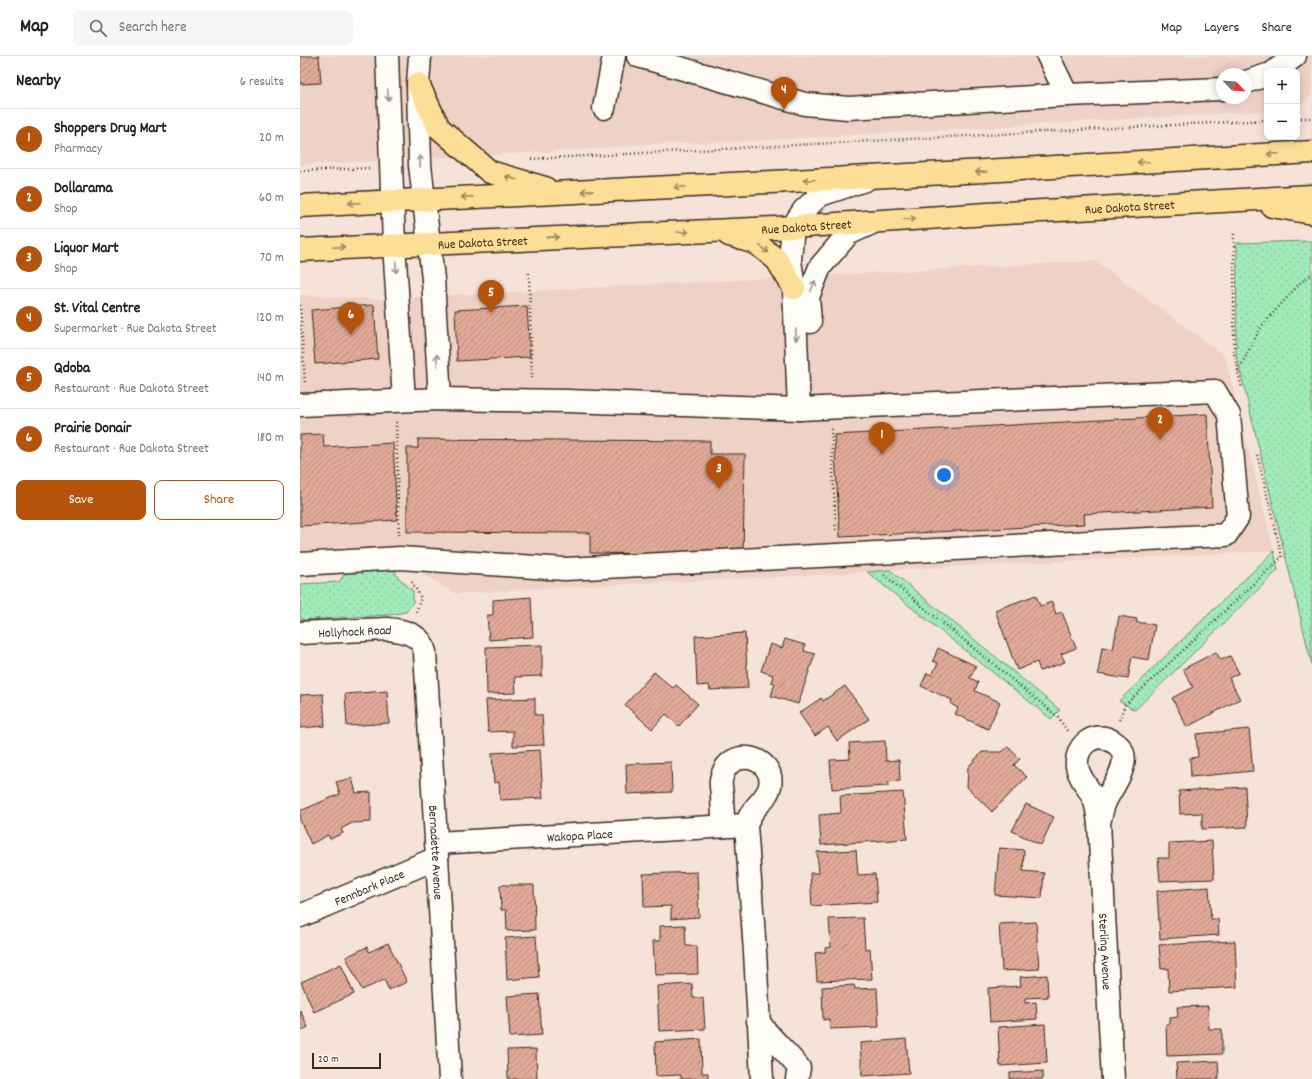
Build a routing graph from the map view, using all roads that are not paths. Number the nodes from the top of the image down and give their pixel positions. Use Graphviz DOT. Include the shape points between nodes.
graph roads {
  1 [pos="387,56"];
  2 [pos="420,56"];
  3 [pos="614,56"];
  4 [pos="638,56"];
  5 [pos="1048,56"];
  6 [pos="1295,56"];
  7 [pos="1279,68"];
  8 [pos="1264,76"];
  9 [pos="1252,80"];
  10 [pos="418,84"];
  11 [pos="1216,89"];
  12 [pos="1067,94"];
  13 [pos="604,108"];
  14 [pos="1312,152"];
  15 [pos="874,177"];
  16 [pos="562,193"];
  17 [pos="1312,196"];
  18 [pos="424,200"];
  19 [pos="1237,200"];
  20 [pos="393,201"];
  21 [pos="300,206"];
  22 [pos="1312,213"];
  23 [pos="877,221"];
  24 [pos="793,226"];
  25 [pos="715,230"];
  26 [pos="429,243"];
  27 [pos="394,244"];
  28 [pos="300,250"];
  29 [pos="794,288"];
  30 [pos="303,395"];
  31 [pos="440,399"];
  32 [pos="400,400"];
  33 [pos="807,408"];
  34 [pos="300,564"];
  35 [pos="409,633"];
  36 [pos="300,634"];
  37 [pos="1099,823"];
  38 [pos="746,825"];
  39 [pos="724,826"];
  40 [pos="437,850"];
  41 [pos="300,916"];
  42 [pos="758,1021"];
  43 [pos="450,1079"];
  44 [pos="762,1079"];
  45 [pos="797,1079"];
  46 [pos="1113,1079"];
  1 -- 20 [label="street, one-way"];
  2 -- 10 [label="street"];
  3 -- 13 [label="street"];
  4 -- 12 [label="street" via="805,104 848,108"];
  5 -- 12 [label="street"];
  6 -- 7 [label="street"];
  8 -- 9 [label="street"];
  16 -- 10 [label="main road, one-way" via="490,172 439,128"];
  18 -- 10 [label="street, one-way" via="420,165"];
  11 -- 12 [label="street"];
  14 -- 15 [label="main road, one-way"];
  15 -- 16 [label="main road, one-way"];
  15 -- 24 [label="street" via="820,195 804,210"];
  16 -- 18 [label="main road, one-way"];
  17 -- 19 [label="main road, Rue Dakota Street"];
  18 -- 20 [label="main road"];
  18 -- 26 [label="street"];
  19 -- 22 [label="main road"];
  23 -- 19 [label="main road, Rue Dakota Street, one-way"];
  20 -- 21 [label="main road, one-way"];
  20 -- 27 [label="street"];
  23 -- 24 [label="main road, Rue Dakota Street"];
  33 -- 23 [label="street, one-way" via="808,297 820,267 848,234"];
  24 -- 25 [label="main road, Rue Dakota Street"];
  24 -- 29 [label="street" via="790,260"];
  26 -- 25 [label="main road, Rue Dakota Street, one-way"];
  25 -- 29 [label="main road, one-way" via="756,243 777,260"];
  26 -- 27 [label="main road, Rue Dakota Street"];
  31 -- 26 [label="street, one-way"];
  28 -- 27 [label="main road, Rue Dakota Street, one-way"];
  27 -- 32 [label="street, one-way"];
  29 -- 33 [label="street, one-way"];
  30 -- 32 [label="street"];
  31 -- 32 [label="street"];
  31 -- 33 [label="street"];
  33 -- 34 [label="street" via="1215,391 1229,415 1238,517 1226,535 565,569 400,558"];
  35 -- 36 [label="street, Hollyhock Road" via="387,628"];
  35 -- 40 [label="street, Bernadette Avenue" via="421,642 425,652"];
  37 -- 37 [label="street, Sterling Avenue" via="1104,803 1122,771 1124,760 1121,749 1105,737 1085,742 1079,753 1077,766 1095,801"];
  37 -- 46 [label="street, Sterling Avenue"];
  38 -- 39 [label="street, Wakopa Place"];
  38 -- 39 [label="street" via="752,812 767,794 770,777 759,761 739,757 724,770 721,781"];
  38 -- 42 [label="street"];
  39 -- 40 [label="street, Wakopa Place"];
  40 -- 41 [label="street, Fennbark Place"];
  40 -- 43 [label="street, Bernadette Avenue"];
  42 -- 44 [label="street"];
  42 -- 45 [label="street" via="799,1068"];
}
